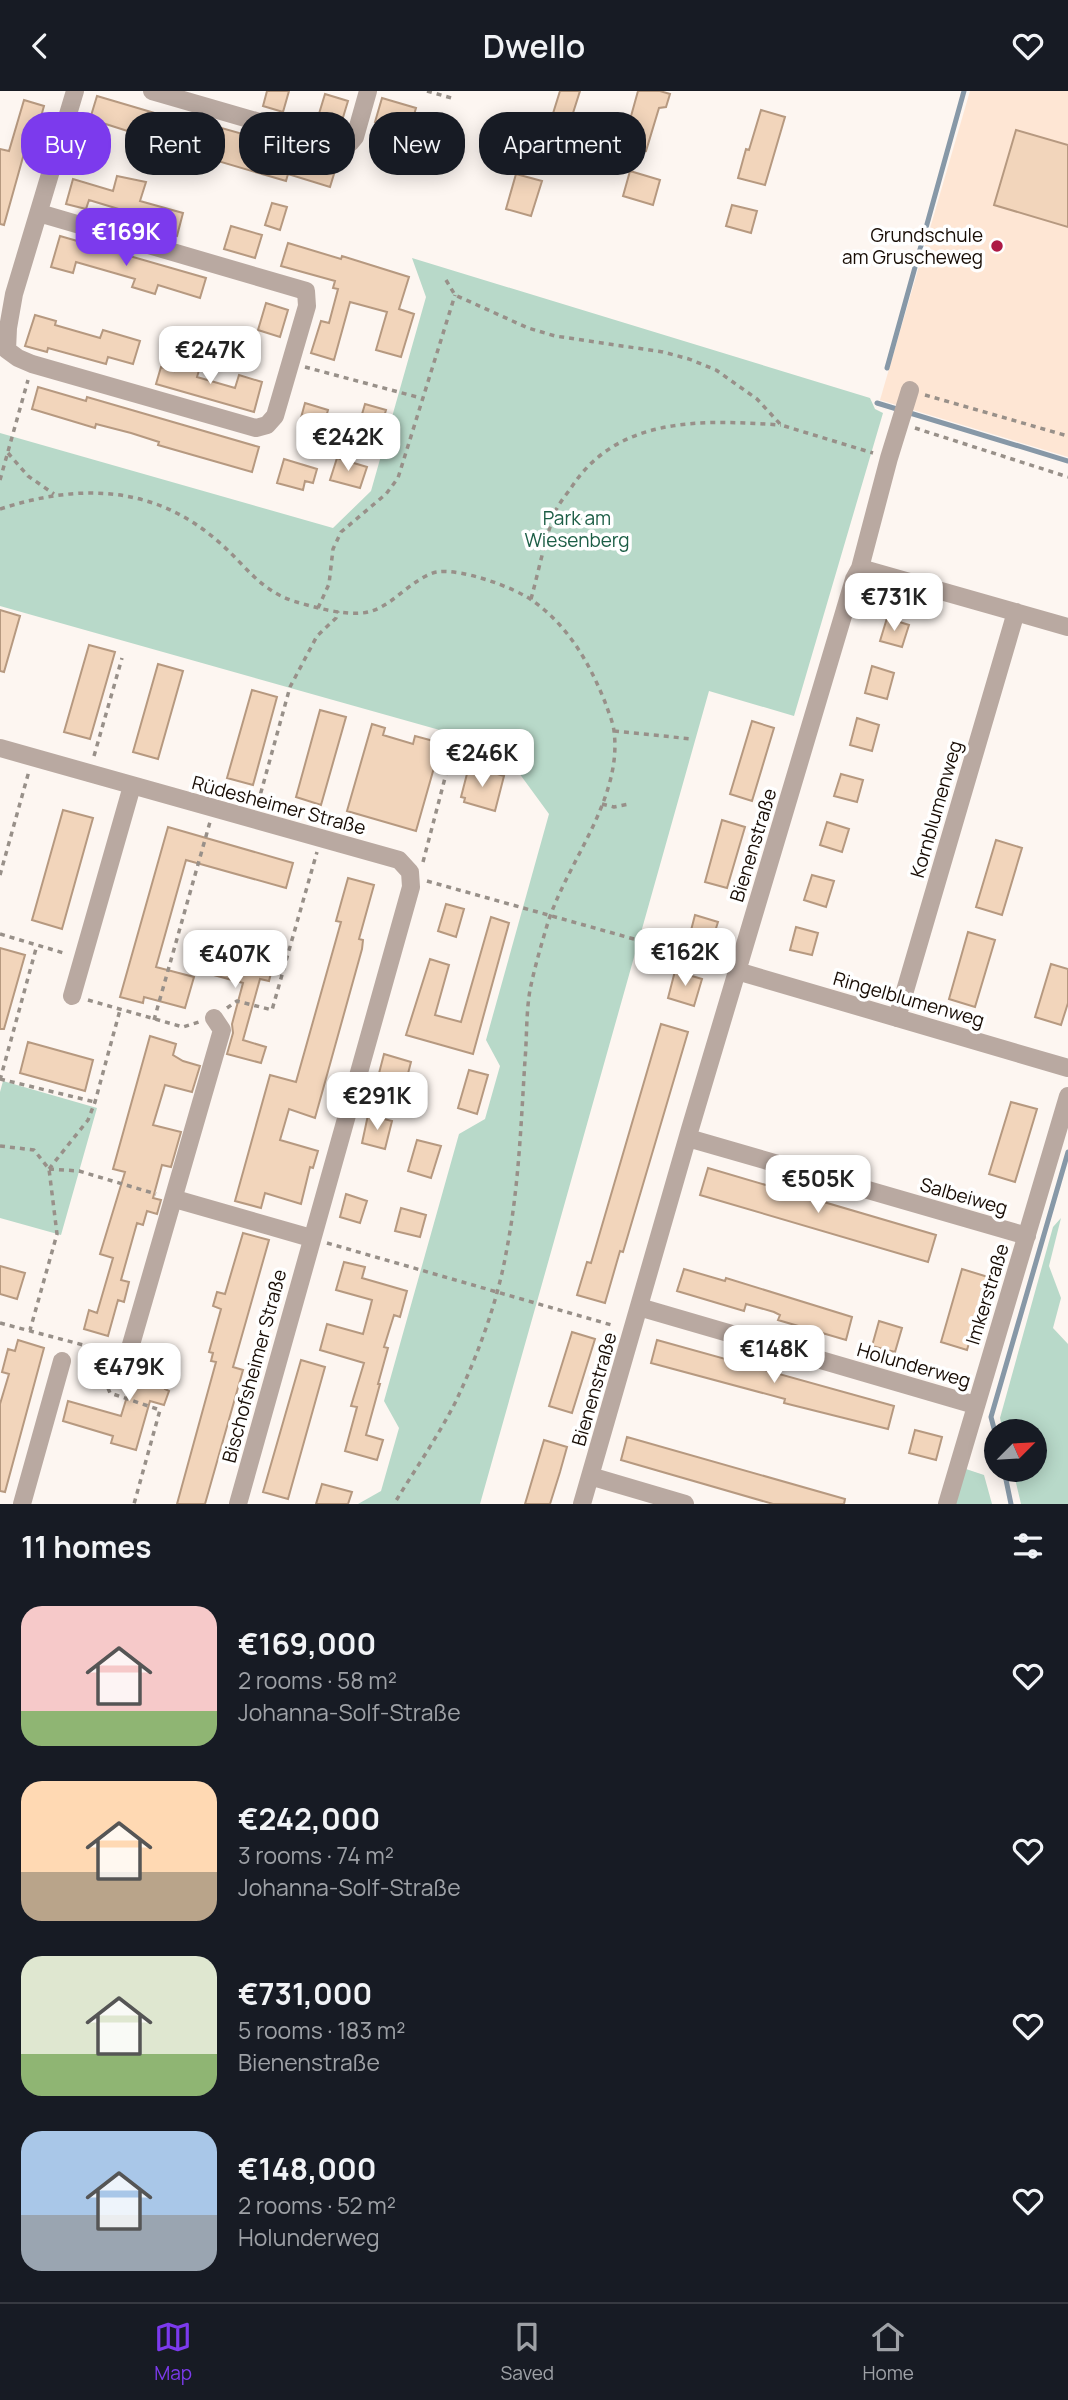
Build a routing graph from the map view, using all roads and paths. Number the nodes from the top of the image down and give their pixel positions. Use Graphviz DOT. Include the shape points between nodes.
graph roads {
  1 [pos="75,91"];
  2 [pos="152,91"];
  3 [pos="368,91"];
  4 [pos="427,91"];
  5 [pos="455,99"];
  6 [pos="39,213"];
  7 [pos="446,280"];
  8 [pos="7,292"];
  9 [pos="455,295"];
  10 [pos="290,362"];
  11 [pos="33,365"];
  12 [pos="910,390"];
  13 [pos="421,398"];
  14 [pos="900,423"];
  15 [pos="781,425"];
  16 [pos="1068,436"];
  17 [pos="8,452"];
  18 [pos="889,458"];
  19 [pos="1068,477"];
  20 [pos="0,480"];
  21 [pos="56,495"];
  22 [pos="0,509"];
  23 [pos="860,568"];
  24 [pos="531,599"];
  25 [pos="318,608"];
  26 [pos="338,611"];
  27 [pos="1016,612"];
  28 [pos="1068,628"];
  29 [pos="122,658"];
  30 [pos="614,731"];
  31 [pos="692,739"];
  32 [pos="0,748"];
  33 [pos="451,755"];
  34 [pos="33,757"];
  35 [pos="94,758"];
  36 [pos="132,786"];
  37 [pos="602,804"];
  38 [pos="629,804"];
  39 [pos="258,805"];
  40 [pos="214,809"];
  41 [pos="320,838"];
  42 [pos="0,875"];
  43 [pos="418,875"];
  44 [pos="550,916"];
  45 [pos="0,935"];
  46 [pos="37,945"];
  47 [pos="83,958"];
  48 [pos="737,971"];
  49 [pos="72,996"];
  50 [pos="120,1009"];
  51 [pos="214,1018"];
  52 [pos="897,1018"];
  53 [pos="154,1020"];
  54 [pos="1068,1068"];
  55 [pos="0,1079"];
  56 [pos="1068,1096"];
  57 [pos="95,1102"];
  58 [pos="688,1138"];
  59 [pos="0,1146"];
  60 [pos="50,1169"];
  61 [pos="175,1199"];
  62 [pos="1027,1236"];
  63 [pos="311,1238"];
  64 [pos="497,1290"];
  65 [pos="639,1307"];
  66 [pos="0,1323"];
  67 [pos="619,1327"];
  68 [pos="30,1330"];
  69 [pos="128,1355"];
  70 [pos="62,1361"];
  71 [pos="102,1374"];
  72 [pos="975,1405"];
  73 [pos="590,1476"];
  74 [pos="22,1504"];
  75 [pos="134,1504"];
  76 [pos="238,1504"];
  77 [pos="394,1504"];
  78 [pos="582,1504"];
  79 [pos="685,1504"];
  80 [pos="947,1504"];
  1 -- 6 [label="street"];
  2 -- 3 [label="street" via="339,145 355,137"];
  4 -- 5 [label="path"];
  6 -- 8 [label="street"];
  6 -- 10 [label="street" via="306,291 307,306"];
  7 -- 9 [label="path"];
  8 -- 11 [label="street" via="7,350"];
  9 -- 13 [label="path"];
  9 -- 15 [label="path" via="555,336 689,359 716,370 757,399"];
  10 -- 11 [label="street" via="275,416 256,428"];
  10 -- 13 [label="path"];
  11 -- 17 [label="path"];
  12 -- 14 [label="street, Bienenstraße"];
  12 -- 16 [label="path"];
  13 -- 25 [label="path" via="398,478 341,532 333,549 329,584"];
  14 -- 18 [label="street, Bienenstraße"];
  14 -- 19 [label="path"];
  15 -- 18 [label="path"];
  15 -- 24 [label="path" via="681,423 605,450 580,474 557,509"];
  17 -- 20 [label="path"];
  17 -- 21 [label="path" via="28,475"];
  18 -- 23 [label="street, Bienenstraße"];
  21 -- 22 [label="path"];
  21 -- 25 [label="path" via="113,494 164,506 219,541 264,587"];
  23 -- 27 [label="street"];
  23 -- 48 [label="street, Bienenstraße"];
  24 -- 26 [label="path" via="484,579 435,572 385,605 363,613"];
  24 -- 30 [label="path" via="562,627 590,666"];
  25 -- 26 [label="path"];
  26 -- 39 [label="path" via="317,636 290,687"];
  27 -- 28 [label="street"];
  27 -- 52 [label="street, Kornblumenweg"];
  29 -- 35 [label="path"];
  30 -- 31 [label="path"];
  30 -- 37 [label="path" via="613,764"];
  32 -- 34 [label="street, Rüdesheimer Straße"];
  33 -- 43 [label="path"];
  34 -- 36 [label="street, Rüdesheimer Straße"];
  34 -- 42 [label="path"];
  36 -- 40 [label="street, Rüdesheimer Straße"];
  36 -- 47 [label="street"];
  37 -- 38 [label="path"];
  37 -- 44 [label="path"];
  40 -- 41 [label="street, Rüdesheimer Straße"];
  40 -- 53 [label="path"];
  41 -- 43 [label="street, Rüdesheimer Straße" via="399,860"];
  41 -- 51 [label="path" via="272,1010 237,1001"];
  43 -- 44 [label="path"];
  43 -- 63 [label="street, Bischofsheimer Straße"];
  44 -- 48 [label="path"];
  44 -- 64 [label="path" via="530,991 520,1147 508,1247"];
  45 -- 46 [label="path"];
  46 -- 47 [label="path"];
  46 -- 55 [label="path"];
  47 -- 49 [label="street"];
  48 -- 52 [label="street, Ringelblumenweg"];
  48 -- 58 [label="street, Bienenstraße"];
  49 -- 50 [label="path"];
  50 -- 53 [label="path"];
  50 -- 57 [label="path"];
  51 -- 53 [label="path" via="183,1027"];
  51 -- 61 [label="street" via="222,1030"];
  52 -- 54 [label="street, Ringelblumenweg"];
  55 -- 57 [label="path"];
  56 -- 62 [label="street, Imkerstraße"];
  57 -- 60 [label="path" via="88,1120"];
  58 -- 62 [label="street, Salbeiweg"];
  58 -- 65 [label="street, Bienenstraße"];
  59 -- 60 [label="path" via="34,1150"];
  60 -- 61 [label="path" via="79,1171"];
  60 -- 68 [label="path" via="57,1234"];
  61 -- 63 [label="street"];
  61 -- 69 [label="street"];
  62 -- 72 [label="street, Imkerstraße"];
  63 -- 64 [label="path"];
  63 -- 76 [label="street, Bischofsheimer Straße"];
  64 -- 67 [label="path"];
  64 -- 77 [label="path" via="454,1405"];
  65 -- 72 [label="street, Holunderweg"];
  65 -- 73 [label="street, Bienenstraße"];
  66 -- 68 [label="path"];
  68 -- 69 [label="path"];
  69 -- 71 [label="street"];
  70 -- 74 [label="street"];
  71 -- 75 [label="path" via="110,1393 160,1410"];
  72 -- 80 [label="street, Imkerstraße"];
  73 -- 78 [label="street, Bienenstraße"];
  73 -- 79 [label="street"];
}
